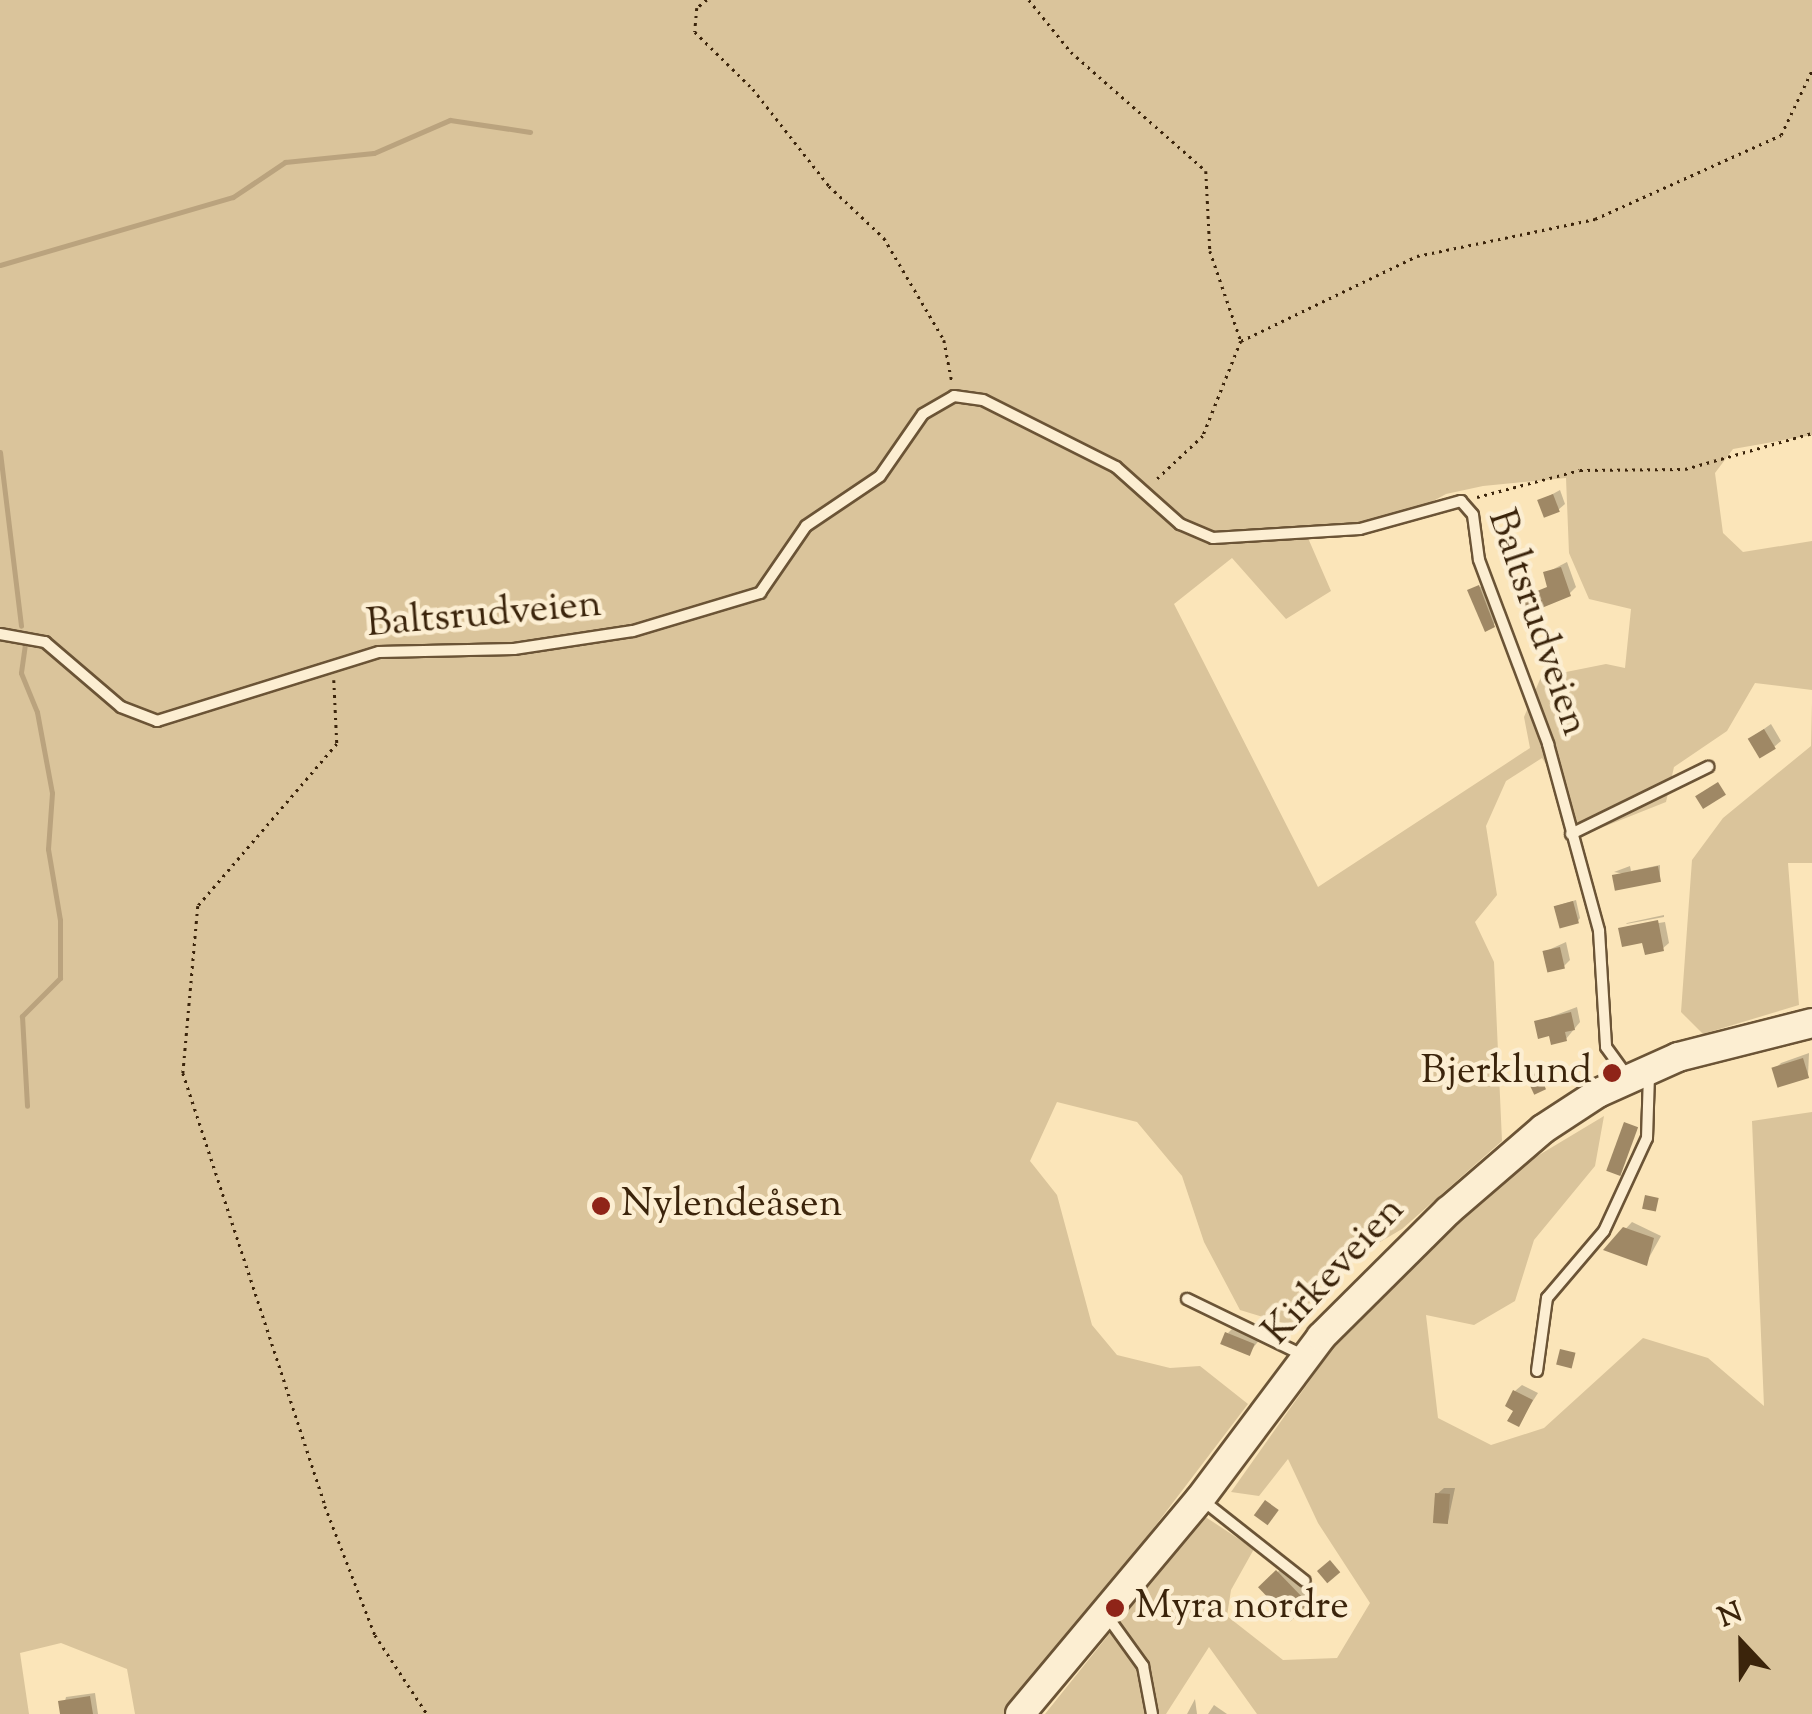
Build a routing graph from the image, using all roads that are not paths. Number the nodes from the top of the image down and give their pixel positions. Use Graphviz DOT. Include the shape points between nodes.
graph roads {
  1 [pos="0,634"];
  2 [pos="1708,767"];
  3 [pos="1571,834"];
  4 [pos="1812,1022"];
  5 [pos="1638,1073"];
  6 [pos="1187,1299"];
  7 [pos="1306,1356"];
  8 [pos="1537,1371"];
  9 [pos="1200,1499"];
  10 [pos="1305,1581"];
  11 [pos="1102,1612"];
  12 [pos="1020,1714"];
  13 [pos="1152,1714"];
  1 -- 3 [label="lane, Baltsrudveien" via="45,642 121,707 157,722 378,652 588,640 752,599 806,526 880,476 923,414 954,396 984,400 1146,487 1180,524 1213,538 1360,530 1461,501 1473,515 1479,560 1548,744"];
  2 -- 3 [label="lane"];
  3 -- 5 [label="lane, Baltsrudveien" via="1599,931 1606,1047"];
  4 -- 5 [label="main road, Kirkeveien"];
  5 -- 7 [label="main road, Kirkeveien" via="1568,1111 1517,1151 1365,1288"];
  5 -- 8 [label="lane" via="1653,1105 1648,1138 1604,1231 1548,1298"];
  6 -- 7 [label="lane"];
  7 -- 9 [label="main road, Kirkeveien"];
  9 -- 10 [label="lane"];
  9 -- 11 [label="main road, Kirkeveien"];
  11 -- 12 [label="main road, Kirkeveien"];
  11 -- 13 [label="lane" via="1135,1649"];
}
